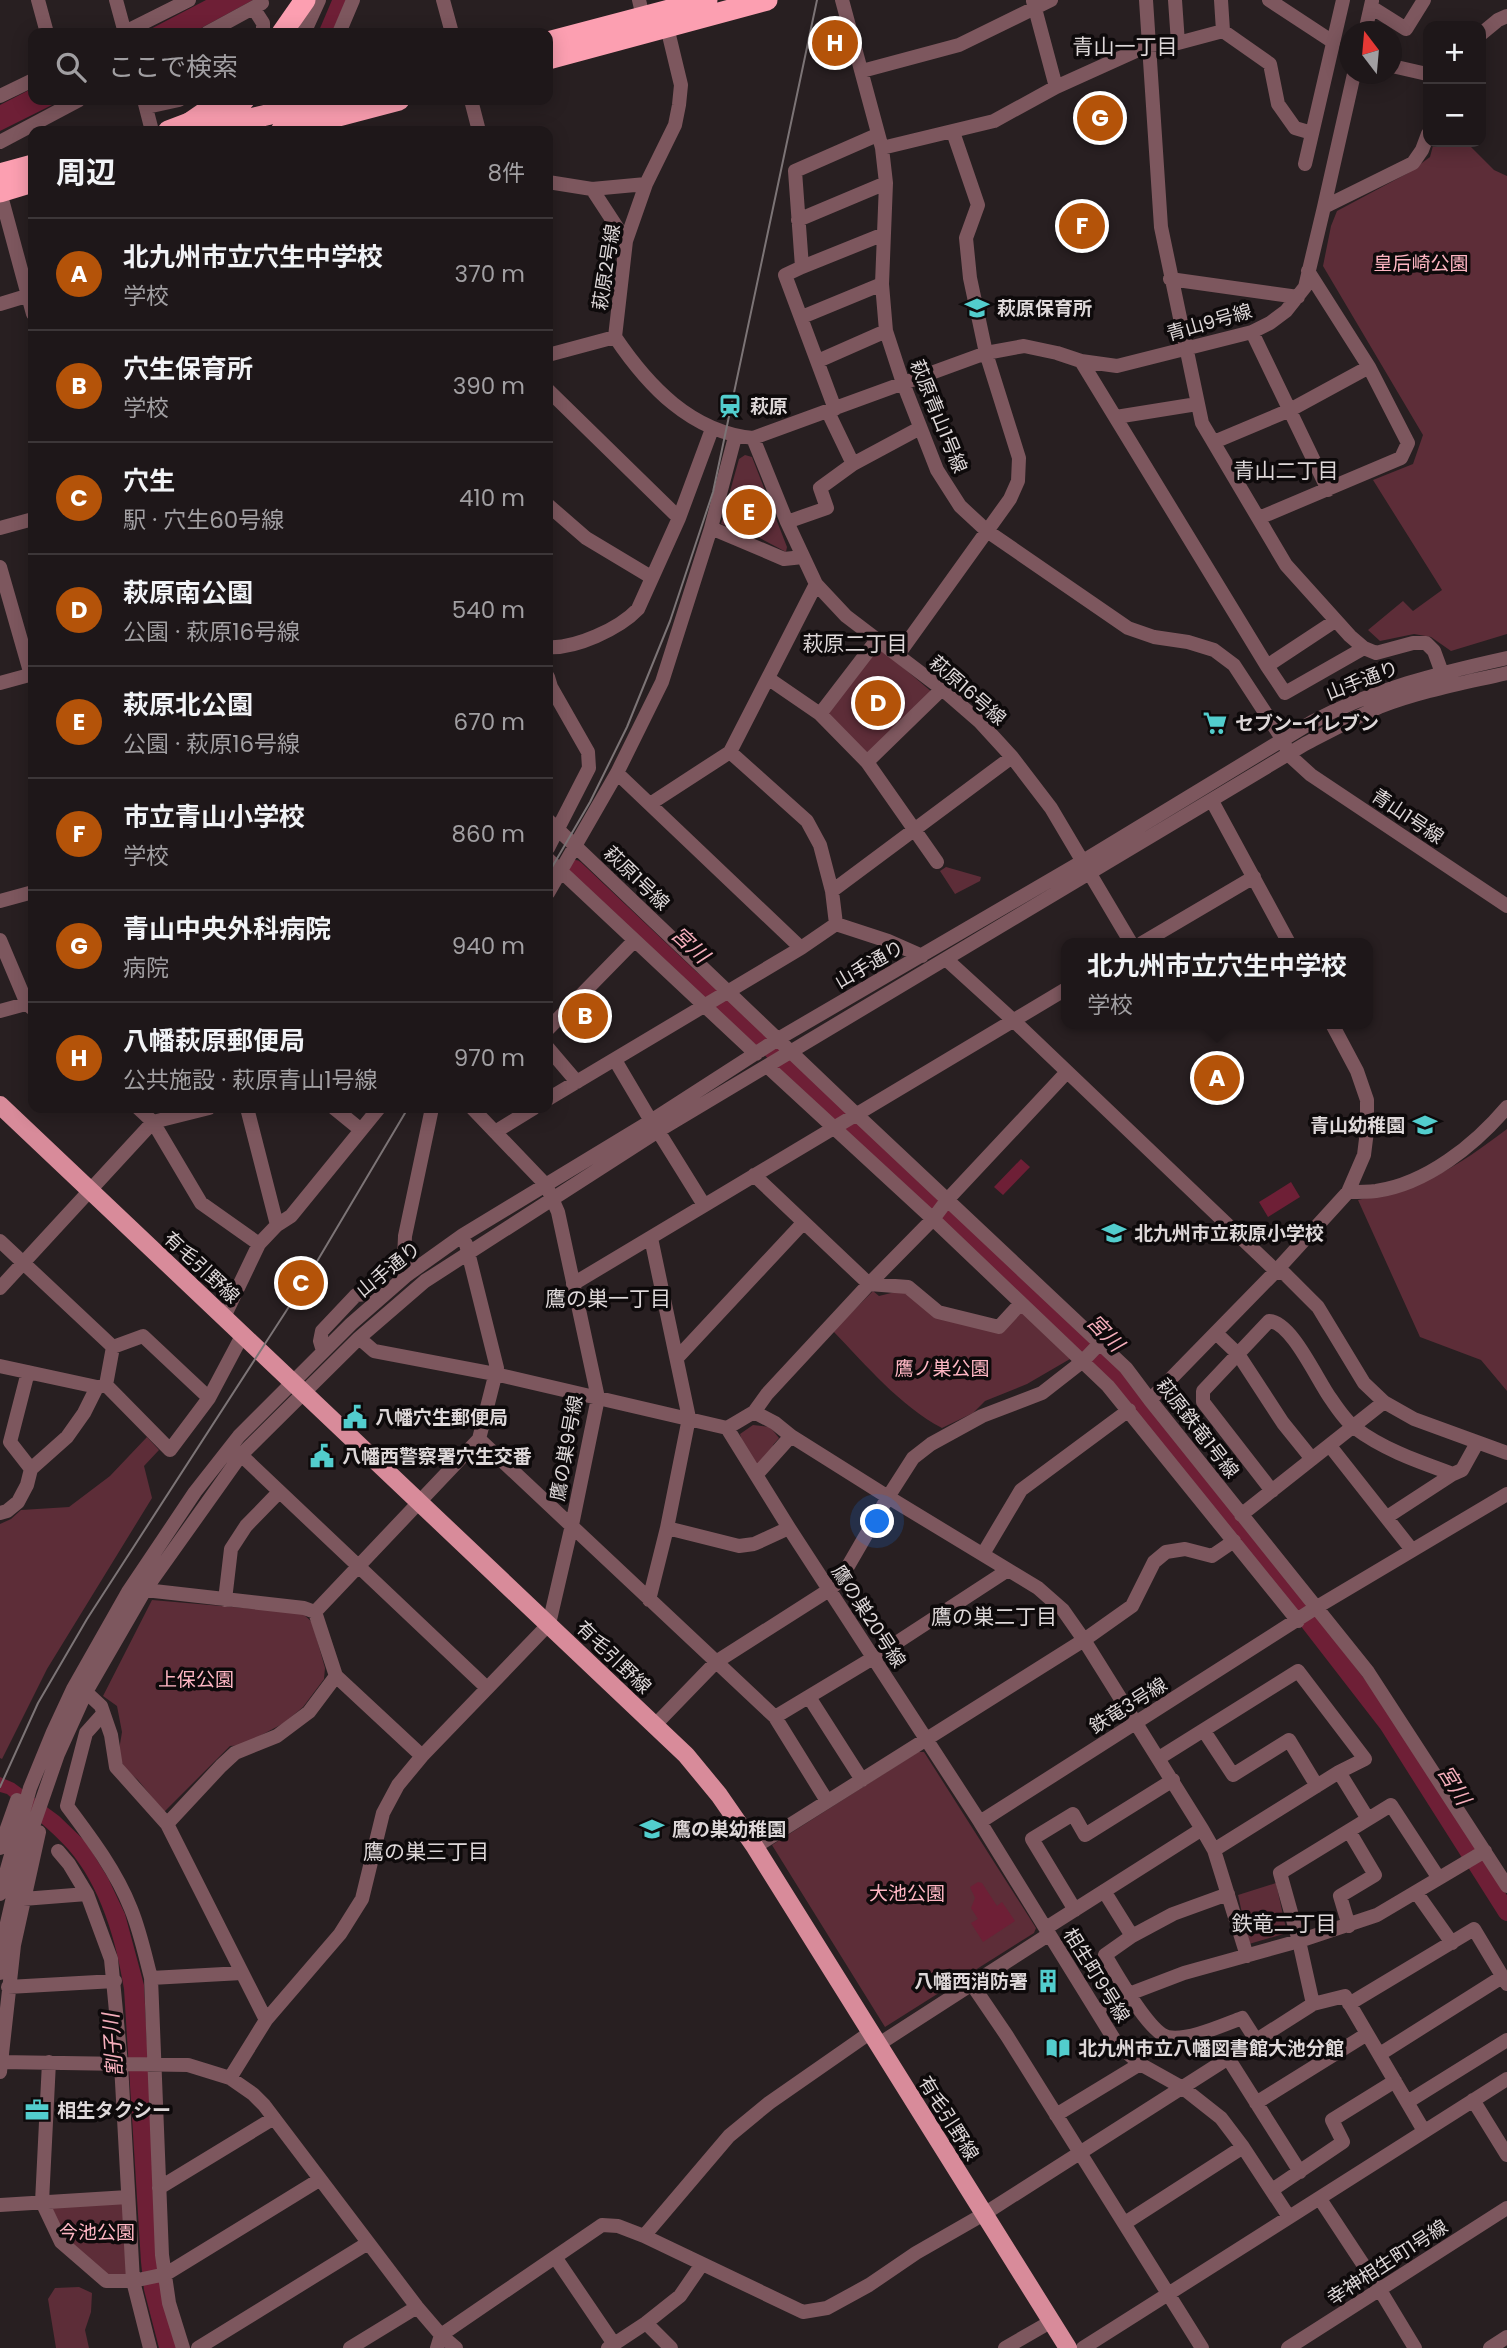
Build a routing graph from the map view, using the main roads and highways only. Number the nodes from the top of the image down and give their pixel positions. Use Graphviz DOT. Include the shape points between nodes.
graph roads {
  1 [pos="707,0"];
  2 [pos="767,0"];
  3 [pos="641,8"];
  4 [pos="553,40"];
  5 [pos="553,58"];
  6 [pos="217,105"];
  7 [pos="236,105"];
  8 [pos="311,105"];
  9 [pos="370,105"];
  10 [pos="288,120"];
  11 [pos="180,126"];
  12 [pos="186,126"];
  13 [pos="240,126"];
  14 [pos="28,166"];
  15 [pos="0,174"];
  16 [pos="28,185"];
  17 [pos="28,197"];
  18 [pos="1,198"];
  19 [pos="0,1105"];
  20 [pos="1068,2348"];
  1 -- 3 [label="highway"];
  2 -- 5 [label="highway"];
  3 -- 4 [label="highway"];
  6 -- 12 [label="highway, bridge"];
  7 -- 11 [label="highway"];
  8 -- 10 [label="highway"];
  9 -- 10 [label="highway"];
  10 -- 13 [label="highway"];
  14 -- 15 [label="highway"];
  16 -- 18 [label="highway"];
  17 -- 18 [label="highway"];
  19 -- 20 [label="main road, 有毛引野線" via="694,1765 755,1847"];
}
